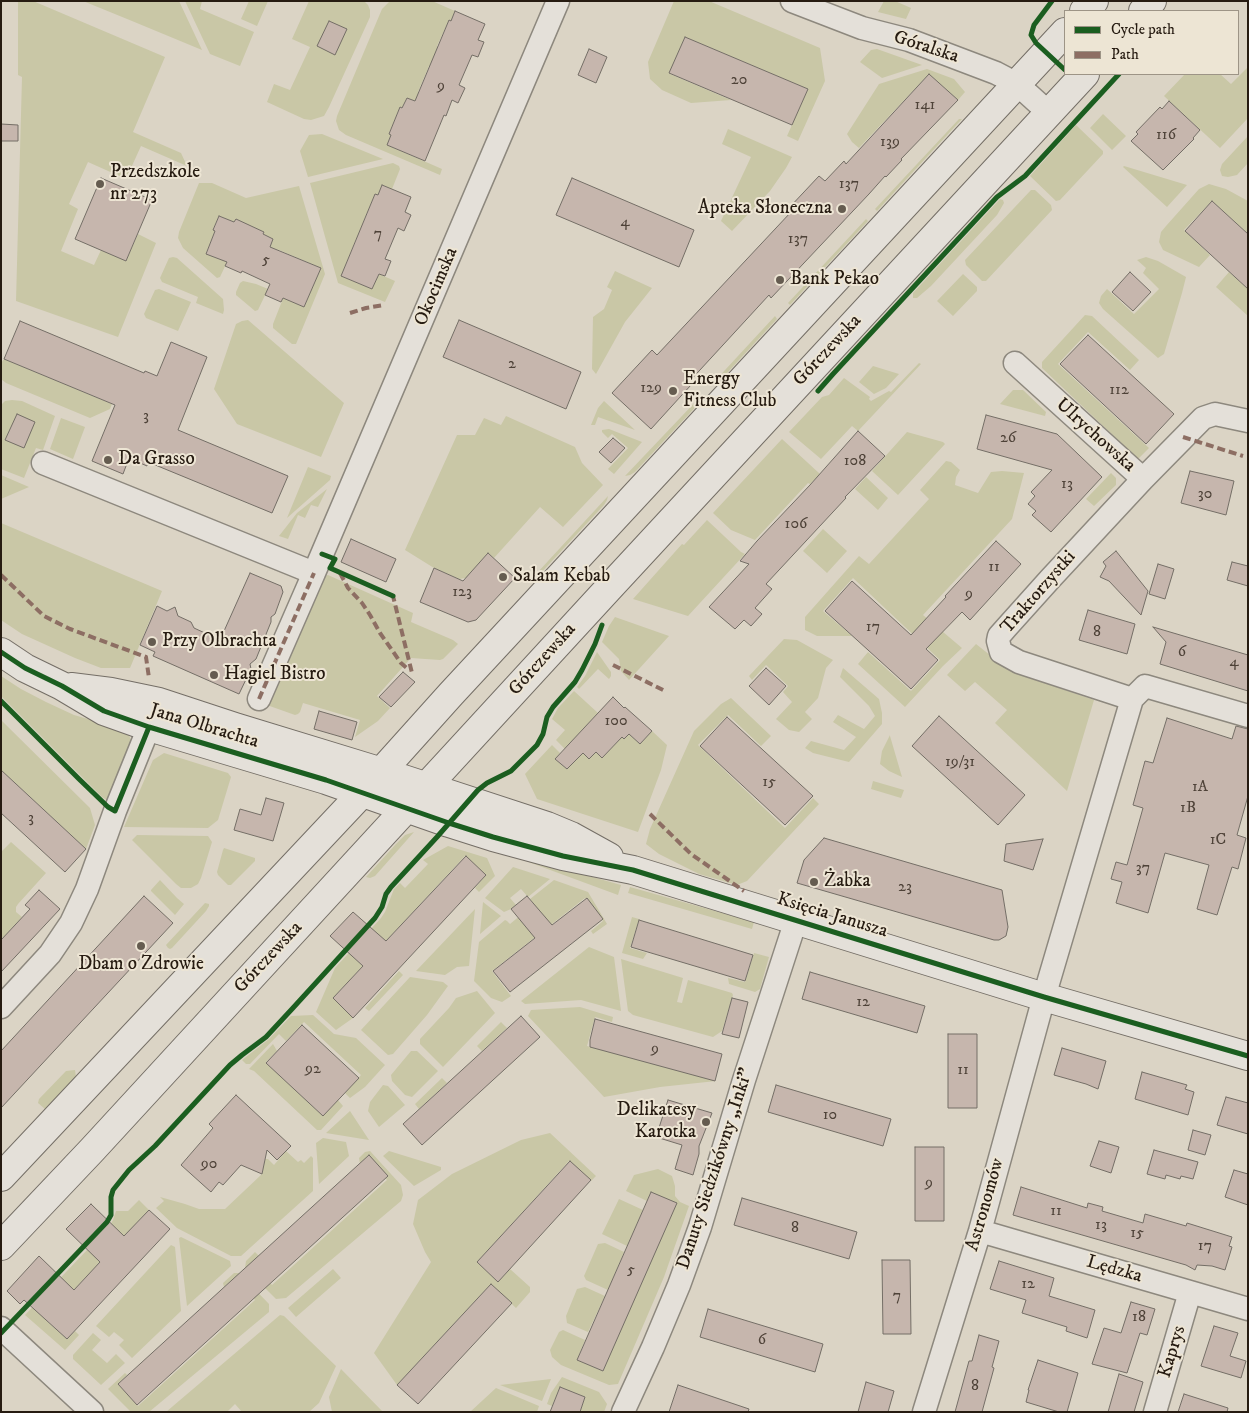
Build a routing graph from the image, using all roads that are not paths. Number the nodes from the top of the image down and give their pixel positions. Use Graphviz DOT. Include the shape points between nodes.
graph roads {
  1 [pos="558,1"];
  2 [pos="792,1"];
  3 [pos="1094,1"];
  4 [pos="1085,10"];
  5 [pos="1064,33"];
  6 [pos="1084,75"];
  7 [pos="1017,84"];
  8 [pos="1049,113"];
  9 [pos="1015,364"];
  10 [pos="1248,421"];
  11 [pos="44,463"];
  12 [pos="1143,479"];
  13 [pos="314,573"];
  14 [pos="1,652"];
  15 [pos="259,699"];
  16 [pos="1132,699"];
  17 [pos="154,714"];
  18 [pos="1248,716"];
  19 [pos="382,772"];
  20 [pos="427,786"];
  21 [pos="363,792"];
  22 [pos="407,808"];
  23 [pos="633,870"];
  24 [pos="796,920"];
  25 [pos="1044,997"];
  26 [pos="1,1007"];
  27 [pos="1248,1056"];
  28 [pos="1,1177"];
  29 [pos="980,1231"];
  30 [pos="1,1246"];
  31 [pos="1190,1292"];
  32 [pos="1248,1309"];
  33 [pos="1,1328"];
  34 [pos="92,1412"];
  35 [pos="623,1412"];
  36 [pos="924,1412"];
  37 [pos="1155,1412"];
  1 -- 13 [label="street, Okocimska"];
  2 -- 7 [label="street, Góralska" via="862,28 927,47"];
  3 -- 4 [label="main road"];
  5 -- 7 [label="main road"];
  6 -- 8 [label="main road, Górczewska"];
  7 -- 8 [label="street, Góralska"];
  7 -- 19 [label="main road"];
  8 -- 20 [label="main road, Górczewska"];
  9 -- 12 [label="street, Ulrychowska"];
  10 -- 12 [label="street, Ulrychowska" via="1215,414 1203,418"];
  11 -- 13 [label="street"];
  12 -- 16 [label="street, Traktorzystki" via="1006,628 998,641 1001,652 1019,662"];
  13 -- 15 [label="street, Okocimska"];
  14 -- 17 [label="main road, Jana Olbrachta" via="104,711"];
  16 -- 18 [label="street" via="1145,686"];
  16 -- 25 [label="street"];
  17 -- 19 [label="main road, Jana Olbrachta" via="251,732"];
  17 -- 21 [label="main road, Jana Olbrachta"];
  17 -- 26 [label="street" via="87,889 71,922 50,954"];
  19 -- 20 [label="main road, Jana Olbrachta"];
  19 -- 21 [label="main road"];
  20 -- 22 [label="main road, Górczewska"];
  20 -- 23 [label="main road, Księcia Janusza" via="547,826"];
  21 -- 22 [label="main road, Jana Olbrachta"];
  21 -- 28 [label="main road"];
  22 -- 23 [label="main road, Księcia Janusza" via="533,848"];
  22 -- 30 [label="main road, Górczewska"];
  23 -- 24 [label="main road, Księcia Janusza"];
  24 -- 25 [label="main road, Księcia Janusza"];
  24 -- 35 [label="street, Danuty Siedzikówny „Inki”" via="700,1227 679,1285"];
  25 -- 27 [label="main road, Księcia Janusza"];
  25 -- 29 [label="street, Astronomów"];
  29 -- 31 [label="street, Lędzka"];
  29 -- 36 [label="street, Astronomów"];
  31 -- 32 [label="street, Lędzka"];
  31 -- 37 [label="street, Kaprys"];
  33 -- 34 [label="street"];
}
